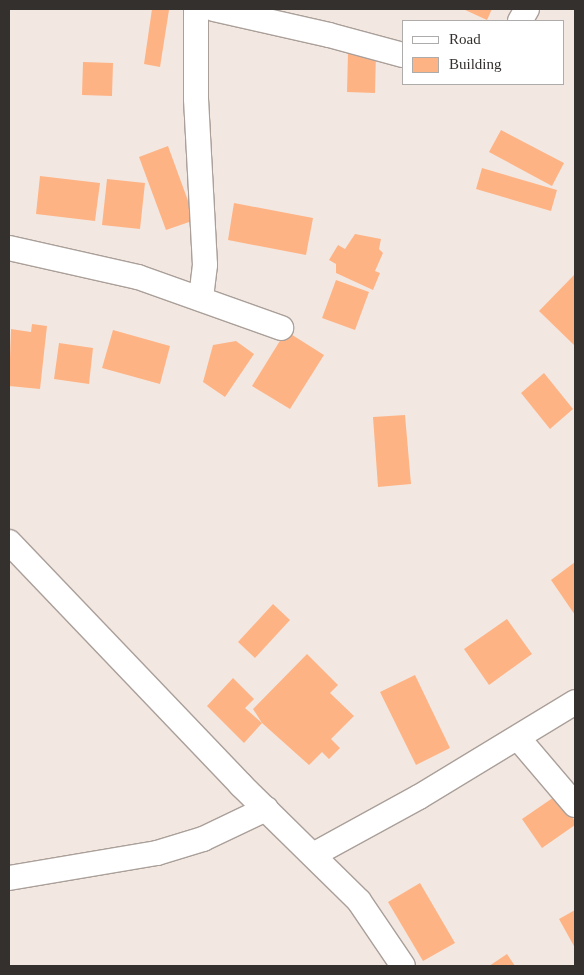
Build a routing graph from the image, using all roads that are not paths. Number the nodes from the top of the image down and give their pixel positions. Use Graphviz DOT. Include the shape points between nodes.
graph roads {
  1 [pos="196,9"];
  2 [pos="214,9"];
  3 [pos="527,9"];
  4 [pos="521,20"];
  5 [pos="402,55"];
  6 [pos="9,248"];
  7 [pos="201,299"];
  8 [pos="281,328"];
  9 [pos="9,542"];
  10 [pos="575,702"];
  11 [pos="518,738"];
  12 [pos="575,805"];
  13 [pos="266,809"];
  14 [pos="313,855"];
  15 [pos="9,878"];
  16 [pos="403,966"];
  1 -- 7 [label="street" via="196,98 205,265"];
  2 -- 5 [label="street"];
  3 -- 4 [label="street"];
  6 -- 7 [label="street" via="138,277"];
  7 -- 8 [label="street"];
  9 -- 13 [label="street"];
  10 -- 11 [label="street"];
  11 -- 12 [label="street"];
  11 -- 14 [label="street"];
  13 -- 14 [label="street"];
  13 -- 15 [label="street" via="203,839 157,853"];
  14 -- 16 [label="street" via="360,901"];
}
